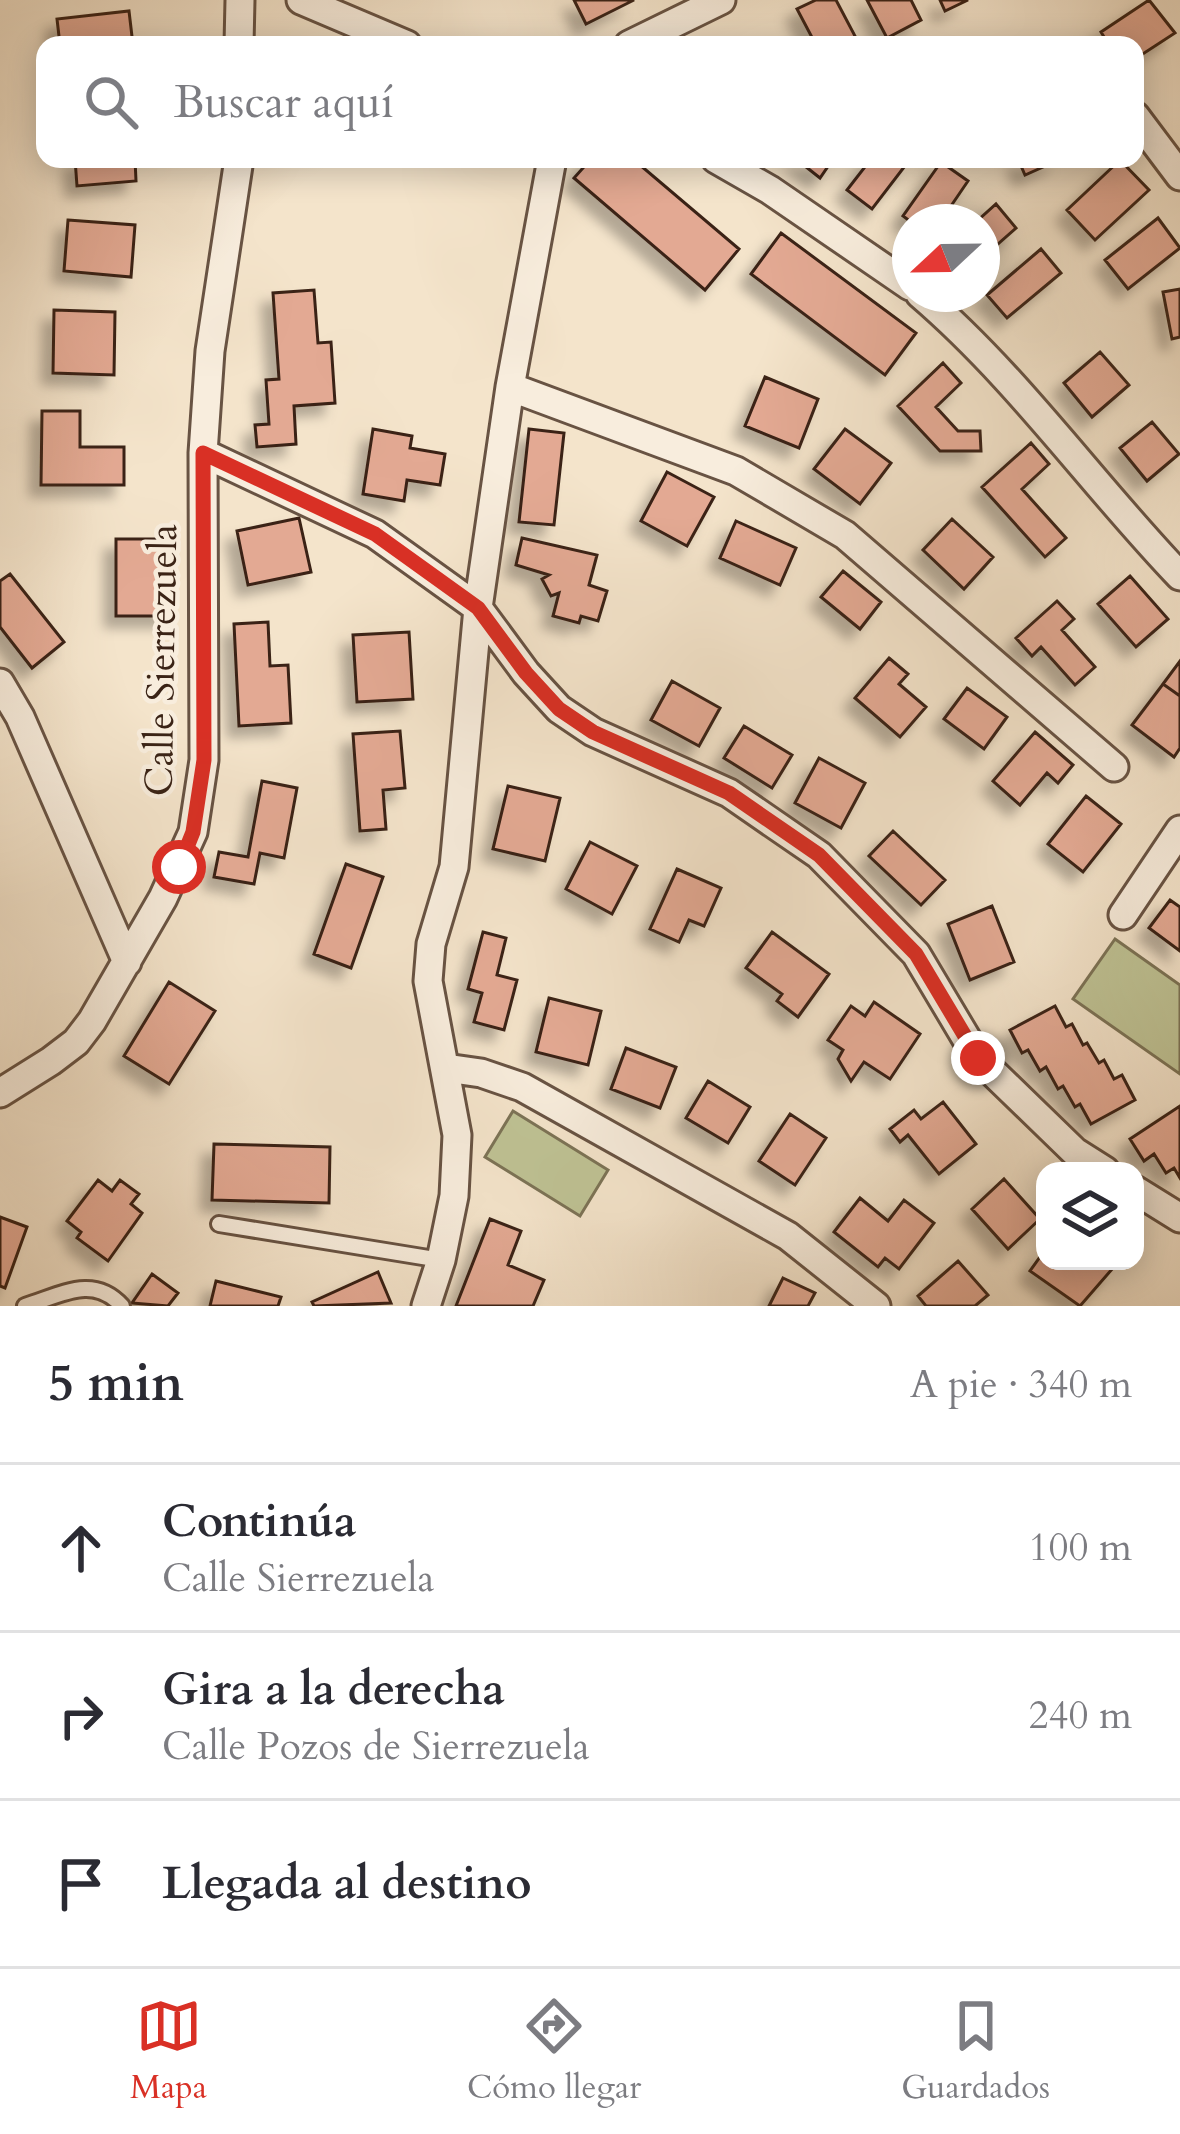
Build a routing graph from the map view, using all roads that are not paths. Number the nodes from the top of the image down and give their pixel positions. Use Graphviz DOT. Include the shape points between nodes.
graph roads {
  1 [pos="240,0"];
  2 [pos="301,0"];
  3 [pos="721,0"];
  4 [pos="239,36"];
  5 [pos="385,36"];
  6 [pos="647,36"];
  7 [pos="1144,128"];
  8 [pos="238,168"];
  9 [pos="550,168"];
  10 [pos="732,168"];
  11 [pos="1180,176"];
  12 [pos="892,274"];
  13 [pos="941,312"];
  14 [pos="510,387"];
  15 [pos="203,453"];
  16 [pos="1180,576"];
  17 [pos="478,608"];
  18 [pos="0,683"];
  19 [pos="1114,767"];
  20 [pos="1180,830"];
  21 [pos="1123,915"];
  22 [pos="127,962"];
  23 [pos="446,1068"];
  24 [pos="0,1093"];
  25 [pos="1091,1162"];
  26 [pos="1144,1196"];
  27 [pos="1180,1218"];
  28 [pos="218,1224"];
  29 [pos="441,1260"];
  30 [pos="26,1306"];
  31 [pos="122,1306"];
  32 [pos="426,1306"];
  33 [pos="876,1306"];
  1 -- 4 [label="street"];
  2 -- 5 [label="street"];
  3 -- 6 [label="street"];
  7 -- 11 [label="street"];
  8 -- 15 [label="street, Calle Sierrezuela"];
  9 -- 14 [label="street"];
  10 -- 12 [label="street"];
  13 -- 16 [label="street"];
  14 -- 17 [label="street"];
  14 -- 19 [label="street" via="736,471 845,535"];
  15 -- 17 [label="street" via="375,534"];
  15 -- 22 [label="street, Calle Sierrezuela" via="199,799 179,867"];
  17 -- 23 [label="street" via="454,867 428,981"];
  17 -- 25 [label="street" via="559,709 729,793 819,855 916,954 978,1058"];
  18 -- 22 [label="street"];
  20 -- 21 [label="street"];
  22 -- 24 [label="street, Calle Sierrezuela" via="76,1042"];
  23 -- 29 [label="street" via="457,1136"];
  23 -- 33 [label="street" via="522,1087 788,1236"];
  26 -- 27 [label="street"];
  28 -- 29 [label="lane"];
  29 -- 32 [label="street"];
  30 -- 31 [label="lane" via="86,1287 109,1291"];
}
